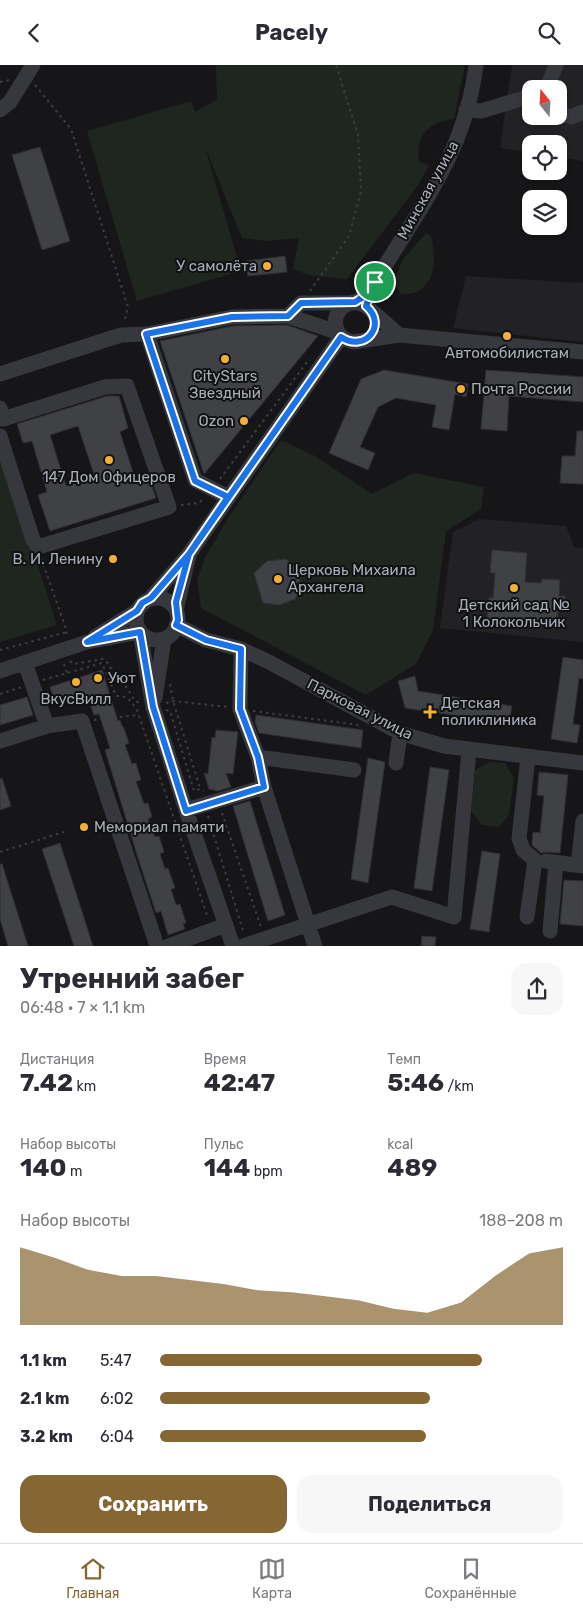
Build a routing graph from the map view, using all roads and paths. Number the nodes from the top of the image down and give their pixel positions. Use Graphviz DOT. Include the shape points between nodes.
graph roads {
  1 [pos="336,65"];
  2 [pos="476,65"];
  3 [pos="556,65"];
  4 [pos="30,70"];
  5 [pos="550,80"];
  6 [pos="522,99"];
  7 [pos="0,110"];
  8 [pos="466,110"];
  9 [pos="583,112"];
  10 [pos="568,116"];
  11 [pos="301,303"];
  12 [pos="361,305"];
  13 [pos="288,316"];
  14 [pos="146,334"];
  15 [pos="122,335"];
  16 [pos="399,335"];
  17 [pos="341,337"];
  18 [pos="365,339"];
  19 [pos="583,352"];
  20 [pos="308,360"];
  21 [pos="0,374"];
  22 [pos="1,416"];
  23 [pos="0,436"];
  24 [pos="213,488"];
  25 [pos="228,497"];
  26 [pos="169,507"];
  27 [pos="189,554"];
  28 [pos="151,598"];
  29 [pos="137,611"];
  30 [pos="176,617"];
  31 [pos="67,632"];
  32 [pos="140,632"];
  33 [pos="164,639"];
  34 [pos="87,642"];
  35 [pos="241,649"];
  36 [pos="0,650"];
  37 [pos="25,663"];
  38 [pos="77,670"];
  39 [pos="0,671"];
  40 [pos="153,707"];
  41 [pos="240,709"];
  42 [pos="138,715"];
  43 [pos="82,721"];
  44 [pos="378,721"];
  45 [pos="47,726"];
  46 [pos="400,733"];
  47 [pos="0,741"];
  48 [pos="469,750"];
  49 [pos="258,757"];
  50 [pos="528,757"];
  51 [pos="396,763"];
  52 [pos="583,763"];
  53 [pos="354,770"];
  54 [pos="264,787"];
  55 [pos="186,811"];
  56 [pos="583,821"];
  57 [pos="64,832"];
  58 [pos="0,853"];
  59 [pos="535,860"];
  60 [pos="556,863"];
  61 [pos="580,865"];
  62 [pos="527,917"];
  63 [pos="308,924"];
  64 [pos="226,925"];
  65 [pos="212,931"];
  66 [pos="550,931"];
  67 [pos="158,945"];
  68 [pos="168,945"];
  69 [pos="233,945"];
  70 [pos="243,945"];
  71 [pos="315,945"];
  1 -- 11 [label="path" via="358,135 361,191 349,236"];
  2 -- 8 [label="street, Минская улица"];
  3 -- 5 [label="street"];
  4 -- 7 [label="street" via="10,102"];
  4 -- 15 [label="path" via="71,129 128,307"];
  6 -- 8 [label="street" via="480,111"];
  8 -- 12 [label="street, Минская улица" via="458,138 441,174"];
  9 -- 10 [label="street"];
  11 -- 12 [label="street"];
  11 -- 13 [label="street"];
  12 -- 16 [label="street"];
  12 -- 17 [label="street" via="341,308 335,319"];
  12 -- 18 [label="street" via="374,317 374,327"];
  13 -- 14 [label="street" via="232,317"];
  13 -- 17 [label="street" via="331,330"];
  14 -- 15 [label="street"];
  14 -- 24 [label="street" via="195,481"];
  15 -- 21 [label="street"];
  16 -- 18 [label="street"];
  16 -- 19 [label="street"];
  17 -- 18 [label="street" via="353,342"];
  17 -- 25 [label="street"];
  20 -- 24 [label="path"];
  22 -- 26 [label="street" via="105,387 126,385"];
  23 -- 26 [label="street" via="38,547"];
  24 -- 25 [label="street"];
  24 -- 26 [label="path" via="199,503"];
  25 -- 27 [label="street"];
  27 -- 28 [label="street"];
  27 -- 30 [label="street"];
  28 -- 29 [label="street"];
  28 -- 30 [label="street" via="169,601"];
  29 -- 32 [label="street" via="135,618"];
  29 -- 34 [label="street"];
  30 -- 33 [label="street" via="175,630"];
  30 -- 35 [label="street, Парковая улица" via="206,640"];
  31 -- 36 [label="path"];
  32 -- 33 [label="street" via="147,638"];
  32 -- 34 [label="street"];
  32 -- 40 [label="street"];
  33 -- 40 [label="street"];
  34 -- 37 [label="street"];
  35 -- 41 [label="street"];
  35 -- 44 [label="street, Парковая улица"];
  37 -- 39 [label="street"];
  37 -- 45 [label="street"];
  38 -- 42 [label="path" via="102,663 116,696 128,697"];
  40 -- 41 [label="path" via="172,701"];
  40 -- 55 [label="street"];
  41 -- 44 [label="path" via="373,727"];
  41 -- 49 [label="street"];
  42 -- 43 [label="path"];
  42 -- 65 [label="path"];
  43 -- 45 [label="street"];
  43 -- 67 [label="street"];
  44 -- 46 [label="street, Парковая улица"];
  45 -- 47 [label="street"];
  46 -- 48 [label="street, Парковая улица"];
  46 -- 51 [label="street"];
  48 -- 50 [label="street, Парковая улица"];
  48 -- 63 [label="street" via="454,917 392,897"];
  49 -- 53 [label="street"];
  49 -- 54 [label="street"];
  50 -- 52 [label="street, Парковая улица"];
  50 -- 59 [label="street" via="519,838 523,850"];
  54 -- 55 [label="street"];
  54 -- 63 [label="street"];
  55 -- 64 [label="street"];
  56 -- 61 [label="street"];
  57 -- 58 [label="path"];
  59 -- 60 [label="street"];
  59 -- 62 [label="street"];
  60 -- 61 [label="street"];
  60 -- 66 [label="street"];
  63 -- 70 [label="street"];
  63 -- 71 [label="street"];
  64 -- 65 [label="street"];
  64 -- 69 [label="street"];
  65 -- 68 [label="street"];
}
